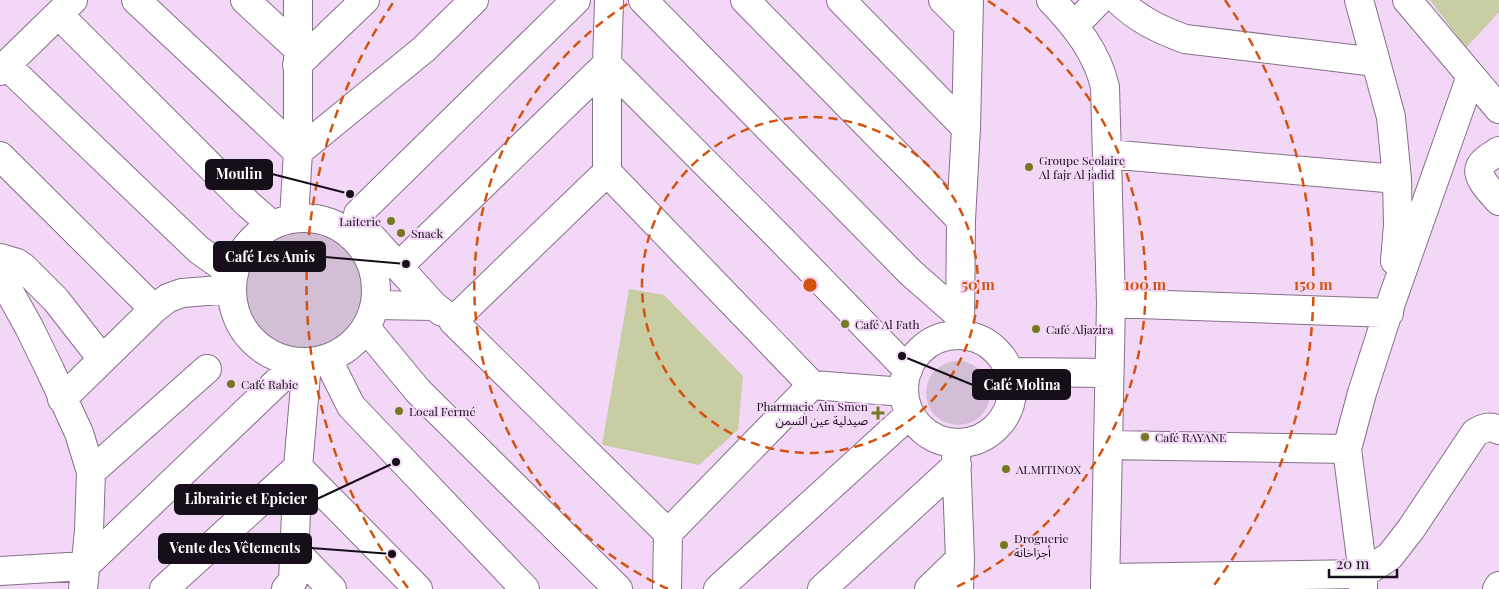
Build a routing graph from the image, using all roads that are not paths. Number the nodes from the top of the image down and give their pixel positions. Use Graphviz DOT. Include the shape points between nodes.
graph roads {
  1 [pos="136,0"];
  2 [pos="245,0"];
  3 [pos="298,0"];
  4 [pos="365,0"];
  5 [pos="474,0"];
  6 [pos="576,0"];
  7 [pos="609,0"];
  8 [pos="643,0"];
  9 [pos="745,0"];
  10 [pos="841,0"];
  11 [pos="943,0"];
  12 [pos="1051,0"];
  13 [pos="1099,0"];
  14 [pos="1118,0"];
  15 [pos="1359,0"];
  16 [pos="1407,0"];
  17 [pos="66,7"];
  18 [pos="968,12"];
  19 [pos="1075,25"];
  20 [pos="297,57"];
  21 [pos="1376,62"];
  22 [pos="607,64"];
  23 [pos="3,68"];
  24 [pos="1472,76"];
  25 [pos="1497,96"];
  26 [pos="966,128"];
  27 [pos="1499,151"];
  28 [pos="298,152"];
  29 [pos="1107,154"];
  30 [pos="0,156"];
  31 [pos="607,172"];
  32 [pos="1398,179"];
  33 [pos="1499,201"];
  34 [pos="961,220"];
  35 [pos="283,222"];
  36 [pos="0,258"];
  37 [pos="398,267"];
  38 [pos="0,275"];
  39 [pos="233,282"];
  40 [pos="1111,304"];
  41 [pos="1390,306"];
  42 [pos="154,309"];
  43 [pos="443,313"];
  44 [pos="371,317"];
  45 [pos="960,326"];
  46 [pos="102,359"];
  47 [pos="311,361"];
  48 [pos="207,368"];
  49 [pos="1010,372"];
  50 [pos="1108,373"];
  51 [pos="812,385"];
  52 [pos="907,392"];
  53 [pos="62,399"];
  54 [pos="1499,430"];
  55 [pos="1108,445"];
  56 [pos="1347,448"];
  57 [pos="956,454"];
  58 [pos="298,468"];
  59 [pos="91,472"];
  60 [pos="668,533"];
  61 [pos="294,550"];
  62 [pos="960,559"];
  63 [pos="0,571"];
  64 [pos="84,577"];
  65 [pos="1363,581"];
  66 [pos="1224,583"];
  67 [pos="1105,584"];
  68 [pos="294,586"];
  69 [pos="164,589"];
  70 [pos="332,589"];
  71 [pos="418,589"];
  72 [pos="526,589"];
  73 [pos="618,589"];
  74 [pos="667,589"];
  75 [pos="718,589"];
  76 [pos="822,589"];
  77 [pos="929,589"];
  78 [pos="959,589"];
  1 -- 28 [label="street"];
  2 -- 20 [label="street"];
  3 -- 20 [label="street"];
  4 -- 20 [label="street"];
  5 -- 28 [label="street" via="424,49"];
  6 -- 37 [label="street" via="358,214 357,221"];
  7 -- 22 [label="street"];
  8 -- 45 [label="street" via="912,273"];
  9 -- 34 [label="street"];
  10 -- 26 [label="street"];
  11 -- 18 [label="street"];
  12 -- 19 [label="street"];
  13 -- 19 [label="street"];
  14 -- 21 [label="street" via="1133,14 1157,28 1185,39"];
  15 -- 21 [label="street"];
  16 -- 24 [label="street"];
  17 -- 23 [label="street"];
  17 -- 35 [label="street" via="248,204"];
  18 -- 26 [label="street"];
  19 -- 29 [label="street" via="1103,77"];
  20 -- 28 [label="street"];
  21 -- 32 [label="street" via="1391,117"];
  22 -- 31 [label="street"];
  22 -- 37 [label="street"];
  22 -- 52 [label="street" via="785,243"];
  23 -- 39 [label="street"];
  24 -- 25 [label="street"];
  24 -- 41 [label="street"];
  26 -- 34 [label="street"];
  27 -- 33 [label="street" via="1479,168 1480,177"];
  28 -- 35 [label="street"];
  29 -- 32 [label="street"];
  29 -- 40 [label="street"];
  30 -- 42 [label="street"];
  31 -- 43 [label="street"];
  31 -- 51 [label="street"];
  32 -- 41 [label="street" via="1398,225"];
  34 -- 45 [label="street"];
  35 -- 39 [label="street" via="263,230 247,245"];
  35 -- 44 [label="street" via="316,219 344,229 361,245 373,267 377,292"];
  36 -- 46 [label="street" via="17,262 24,268 56,300"];
  37 -- 43 [label="street"];
  38 -- 53 [label="street" via="29,326"];
  39 -- 42 [label="street" via="182,293 168,298"];
  39 -- 47 [label="street" via="235,313 246,334 274,356"];
  40 -- 41 [label="street"];
  40 -- 50 [label="street"];
  41 -- 56 [label="street"];
  42 -- 46 [label="street"];
  43 -- 44 [label="street"];
  43 -- 60 [label="street"];
  44 -- 47 [label="street" via="349,347"];
  44 -- 73 [label="street" via="418,391"];
  45 -- 49 [label="street" via="999,353"];
  45 -- 52 [label="street" via="917,355"];
  46 -- 53 [label="street"];
  47 -- 58 [label="street"];
  47 -- 64 [label="street"];
  47 -- 72 [label="street"];
  48 -- 59 [label="street"];
  49 -- 50 [label="street"];
  49 -- 57 [label="street" via="1012,398 1001,422 981,438 968,442"];
  50 -- 55 [label="street"];
  51 -- 52 [label="street"];
  51 -- 60 [label="street"];
  52 -- 57 [label="street" via="918,426"];
  52 -- 75 [label="street"];
  53 -- 59 [label="street" via="79,433"];
  54 -- 65 [label="street" via="1488,427 1475,432 1406,536"];
  55 -- 56 [label="street"];
  55 -- 67 [label="street"];
  56 -- 65 [label="street"];
  57 -- 62 [label="street"];
  57 -- 76 [label="street"];
  58 -- 61 [label="street"];
  58 -- 69 [label="street"];
  58 -- 71 [label="street"];
  59 -- 64 [label="street"];
  60 -- 74 [label="street"];
  61 -- 68 [label="street"];
  61 -- 70 [label="street"];
  62 -- 77 [label="street"];
  62 -- 78 [label="street"];
  63 -- 64 [label="street"];
  65 -- 66 [label="street"];
  66 -- 67 [label="street"];
}
